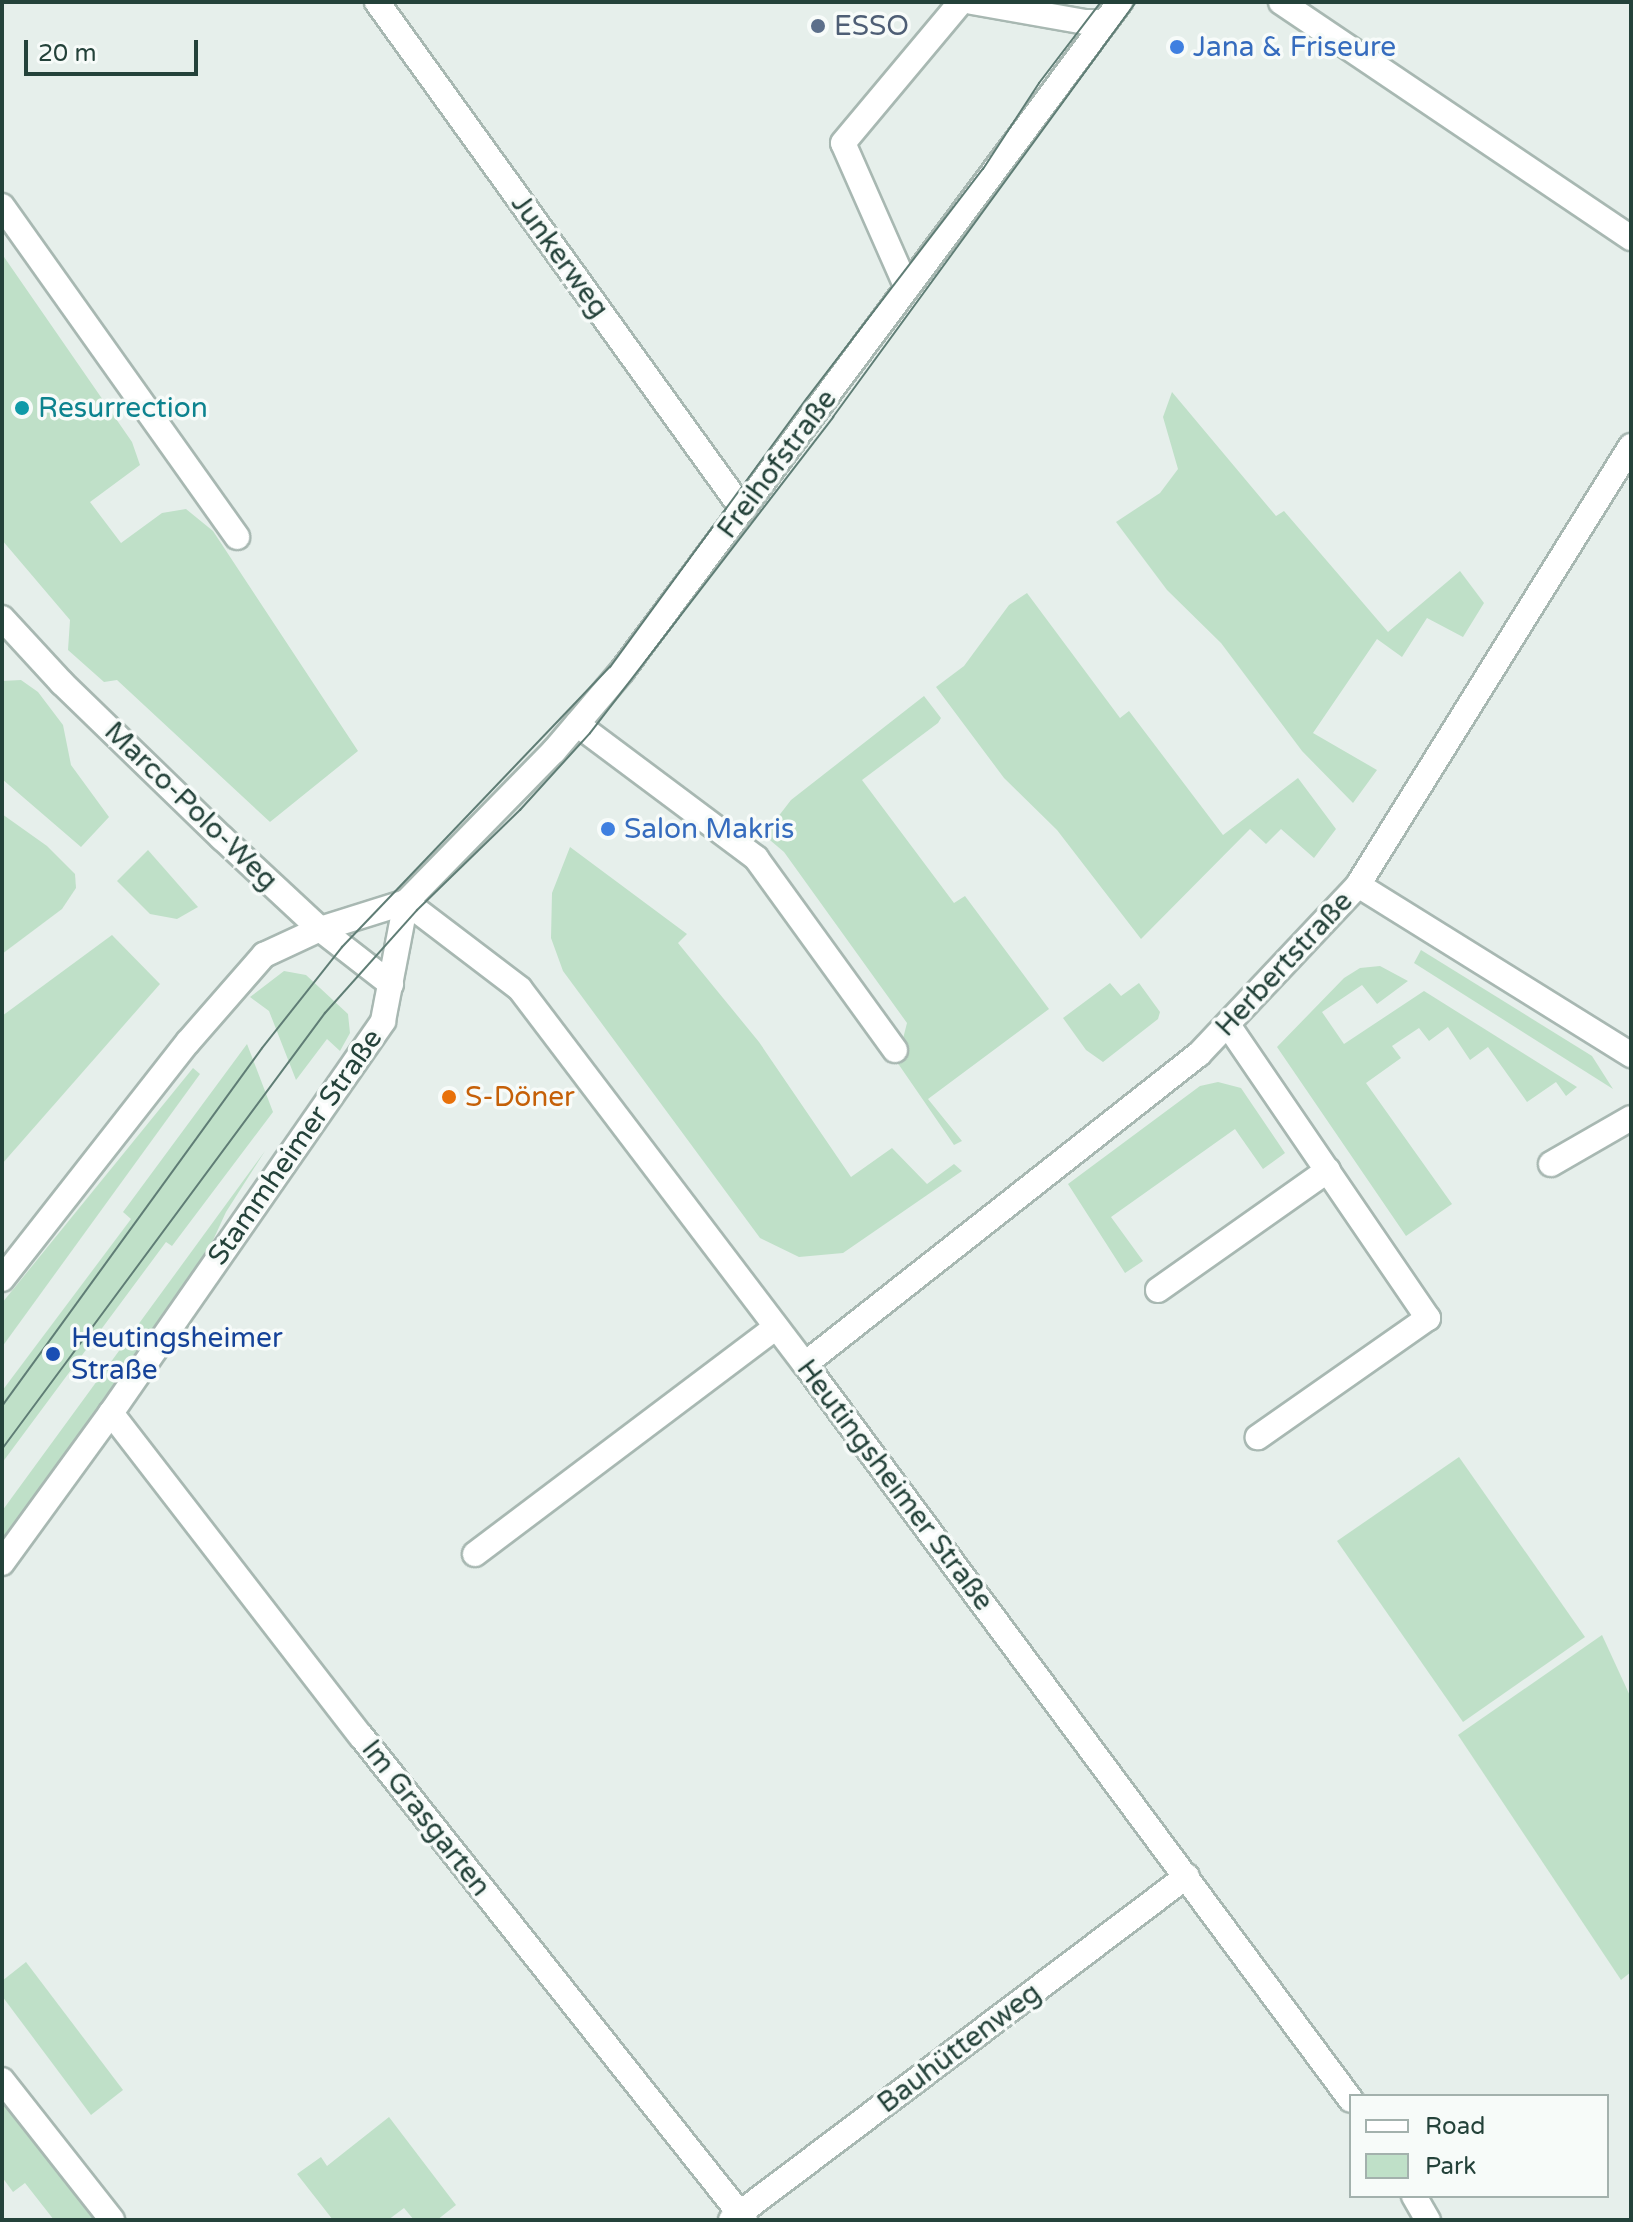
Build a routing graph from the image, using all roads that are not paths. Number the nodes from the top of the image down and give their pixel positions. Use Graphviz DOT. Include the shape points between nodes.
graph roads {
  1 [pos="377,2"];
  2 [pos="961,2"];
  3 [pos="972,2"];
  4 [pos="1281,2"];
  5 [pos="1112,12"];
  6 [pos="2,206"];
  7 [pos="1631,238"];
  8 [pos="907,288"];
  9 [pos="1631,446"];
  10 [pos="743,510"];
  11 [pos="237,537"];
  12 [pos="2,618"];
  13 [pos="11,642"];
  14 [pos="577,724"];
  15 [pos="1358,885"];
  16 [pos="406,902"];
  17 [pos="320,929"];
  18 [pos="391,984"];
  19 [pos="1228,1025"];
  20 [pos="895,1050"];
  21 [pos="1631,1055"];
  22 [pos="1631,1118"];
  23 [pos="1551,1164"];
  24 [pos="1328,1170"];
  25 [pos="2,1279"];
  26 [pos="1158,1290"];
  27 [pos="776,1327"];
  28 [pos="805,1364"];
  29 [pos="111,1413"];
  30 [pos="1258,1437"];
  31 [pos="475,1554"];
  32 [pos="2,1563"];
  33 [pos="1187,1876"];
  34 [pos="2,2080"];
  35 [pos="1349,2097"];
  36 [pos="1415,2198"];
  37 [pos="739,2218"];
  38 [pos="112,2220"];
  39 [pos="1428,2220"];
  1 -- 10 [label="street, Junkerweg"];
  2 -- 8 [label="street" via="843,143"];
  3 -- 5 [label="street" via="1085,22"];
  4 -- 7 [label="street"];
  5 -- 8 [label="street, Freihofstraße"];
  6 -- 11 [label="street"];
  8 -- 10 [label="street, Freihofstraße"];
  9 -- 15 [label="street, Herbertstraße"];
  10 -- 14 [label="street, Freihofstraße"];
  12 -- 13 [label="street, Marco-Polo-Weg"];
  13 -- 17 [label="street, Marco-Polo-Weg"];
  14 -- 16 [label="street, Freihofstraße"];
  14 -- 20 [label="street" via="756,858"];
  15 -- 19 [label="street, Herbertstraße"];
  15 -- 21 [label="street"];
  16 -- 17 [label="street"];
  16 -- 18 [label="street, Stammheimer Straße"];
  16 -- 27 [label="street, Heutingsheimer Straße" via="520,989"];
  17 -- 18 [label="street, Marco-Polo-Weg"];
  17 -- 25 [label="street" via="264,955 188,1042"];
  18 -- 29 [label="street, Stammheimer Straße" via="383,1021"];
  19 -- 24 [label="street"];
  19 -- 28 [label="street, Herbertstraße" via="1199,1054"];
  22 -- 23 [label="street"];
  24 -- 26 [label="street"];
  24 -- 30 [label="street" via="1428,1318"];
  27 -- 28 [label="street, Heutingsheimer Straße"];
  27 -- 31 [label="street"];
  28 -- 33 [label="street, Heutingsheimer Straße"];
  29 -- 32 [label="street, Stammheimer Straße"];
  29 -- 37 [label="street, Im Grasgarten"];
  33 -- 35 [label="street, Heutingsheimer Straße"];
  33 -- 37 [label="street, Bauhüttenweg"];
  34 -- 38 [label="street"];
  36 -- 39 [label="street"];
}
